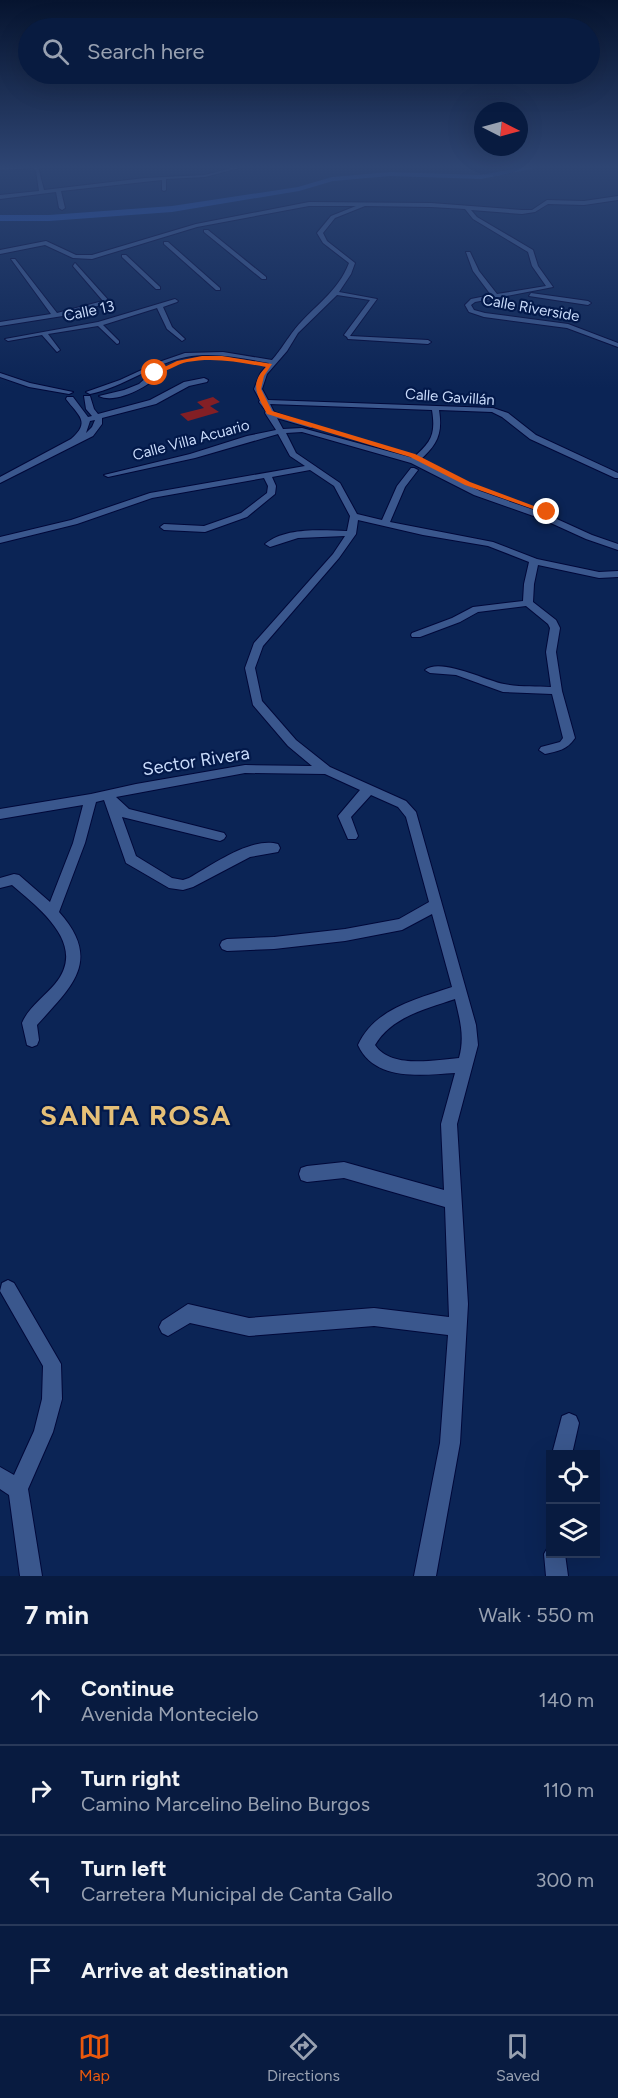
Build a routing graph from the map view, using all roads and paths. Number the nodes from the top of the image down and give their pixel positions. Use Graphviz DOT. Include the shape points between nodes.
graph roads {
  1 [pos="147,241"];
  2 [pos="174,241"];
  3 [pos="218,241"];
  4 [pos="323,241"];
  5 [pos="513,241"];
  6 [pos="166,243"];
  7 [pos="155,247"];
  8 [pos="0,252"];
  9 [pos="134,253"];
  10 [pos="468,253"];
  11 [pos="123,256"];
  12 [pos="113,259"];
  13 [pos="13,260"];
  14 [pos="102,262"];
  15 [pos="264,278"];
  16 [pos="158,288"];
  17 [pos="218,289"];
  18 [pos="524,292"];
  19 [pos="336,293"];
  20 [pos="496,297"];
  21 [pos="175,301"];
  22 [pos="588,303"];
  23 [pos="159,306"];
  24 [pos="56,315"];
  25 [pos="99,324"];
  26 [pos="0,326"];
  27 [pos="44,333"];
  28 [pos="182,339"];
  29 [pos="117,342"];
  30 [pos="428,342"];
  31 [pos="618,345"];
  32 [pos="57,350"];
  33 [pos="272,364"];
  34 [pos="0,375"];
  35 [pos="0,381"];
  36 [pos="204,381"];
  37 [pos="85,393"];
  38 [pos="68,396"];
  39 [pos="263,402"];
  40 [pos="439,408"];
  41 [pos="269,413"];
  42 [pos="97,417"];
  43 [pos="87,420"];
  44 [pos="277,427"];
  45 [pos="318,431"];
  46 [pos="74,441"];
  47 [pos="419,462"];
  48 [pos="314,467"];
  49 [pos="108,475"];
  50 [pos="267,476"];
  51 [pos="618,476"];
  52 [pos="0,480"];
  53 [pos="354,516"];
  54 [pos="385,522"];
  55 [pos="164,527"];
  56 [pos="351,534"];
  57 [pos="0,540"];
  58 [pos="618,541"];
  59 [pos="270,544"];
  60 [pos="618,547"];
  61 [pos="534,561"];
  62 [pos="618,574"];
  63 [pos="528,603"];
  64 [pos="416,635"];
  65 [pos="430,670"];
  66 [pos="557,691"];
  67 [pos="545,750"];
  68 [pos="326,770"];
  69 [pos="368,790"];
  70 [pos="109,796"];
  71 [pos="91,800"];
  72 [pos="0,814"];
  73 [pos="220,836"];
  74 [pos="352,836"];
  75 [pos="274,848"];
  76 [pos="0,883"];
  77 [pos="436,905"];
  78 [pos="52,913"];
  79 [pos="227,945"];
  80 [pos="459,991"];
  81 [pos="32,1040"];
  82 [pos="465,1065"];
  83 [pos="307,1174"];
  84 [pos="452,1201"];
  85 [pos="8,1289"];
  86 [pos="168,1327"];
  87 [pos="457,1327"];
  88 [pos="569,1423"];
  89 [pos="563,1450"];
  90 [pos="0,1477"];
  91 [pos="18,1489"];
  92 [pos="555,1558"];
  93 [pos="31,1576"];
  94 [pos="425,1576"];
  95 [pos="557,1576"];
  1 -- 8 [label="street" via="92,257 75,257 46,243"];
  2 -- 6 [label="street"];
  3 -- 15 [label="street"];
  4 -- 19 [label="street" via="352,263"];
  5 -- 18 [label="street, Calle Riverside" via="531,251 535,266 550,287"];
  6 -- 7 [label="street"];
  6 -- 17 [label="street"];
  9 -- 11 [label="street"];
  10 -- 20 [label="street"];
  11 -- 12 [label="street"];
  11 -- 16 [label="street"];
  13 -- 24 [label="street"];
  14 -- 24 [label="street" via="75,265 107,302"];
  18 -- 20 [label="street, Calle Riverside"];
  18 -- 22 [label="street"];
  19 -- 30 [label="street" via="374,299 349,337"];
  19 -- 33 [label="street" via="297,331"];
  20 -- 31 [label="street, Calle Riverside" via="473,300 469,309 484,315 576,328"];
  21 -- 23 [label="street, Calle 13"];
  23 -- 25 [label="street, Calle 13"];
  23 -- 28 [label="street" via="169,328"];
  24 -- 26 [label="street"];
  25 -- 27 [label="street, Calle 13"];
  25 -- 29 [label="street"];
  26 -- 27 [label="street, Calle 13" via="9,342"];
  27 -- 32 [label="street"];
  33 -- 37 [label="street" via="218,353 189,355 165,361 122,384"];
  33 -- 37 [label="street" via="208,357 184,360 159,371 134,389 113,395"];
  33 -- 39 [label="street" via="261,375 258,389"];
  34 -- 38 [label="street"];
  35 -- 38 [label="street"];
  36 -- 42 [label="street" via="187,384 153,402"];
  37 -- 38 [label="street"];
  37 -- 38 [label="street"];
  37 -- 42 [label="street"];
  38 -- 43 [label="street"];
  39 -- 40 [label="street, Calle Gavillán"];
  39 -- 41 [label="street"];
  40 -- 47 [label="street" via="441,441"];
  40 -- 51 [label="street, Calle Gavillán" via="493,410 533,438"];
  41 -- 44 [label="street"];
  41 -- 45 [label="street"];
  42 -- 43 [label="street"];
  42 -- 46 [label="street" via="99,426 95,431"];
  43 -- 46 [label="street" via="87,426"];
  44 -- 45 [label="street, Calle Villa Acuario"];
  44 -- 48 [label="street" via="293,454"];
  44 -- 49 [label="street, Calle Villa Acuario" via="192,456"];
  45 -- 47 [label="street"];
  46 -- 52 [label="street"];
  47 -- 54 [label="street" via="401,486"];
  47 -- 58 [label="street"];
  47 -- 60 [label="street" via="477,493"];
  48 -- 50 [label="street"];
  48 -- 53 [label="street" via="337,485"];
  50 -- 55 [label="street" via="271,494 244,515 205,529"];
  50 -- 57 [label="street" via="150,496 74,522"];
  53 -- 54 [label="street"];
  53 -- 56 [label="street"];
  54 -- 61 [label="street" via="490,544"];
  56 -- 59 [label="street" via="284,538"];
  56 -- 68 [label="street" via="335,558 258,645 250,668 257,702 292,743"];
  61 -- 62 [label="street" via="599,576"];
  61 -- 63 [label="street"];
  63 -- 64 [label="street" via="476,609"];
  63 -- 66 [label="street" via="555,628 551,652"];
  65 -- 66 [label="street" via="457,672 503,688"];
  66 -- 67 [label="street" via="569,738 564,745"];
  68 -- 69 [label="street"];
  68 -- 70 [label="street, Sector Rivera" via="245,769"];
  69 -- 74 [label="street" via="344,816"];
  69 -- 77 [label="street" via="402,804 412,815"];
  70 -- 71 [label="street, Sector Rivera"];
  70 -- 73 [label="street" via="125,813"];
  70 -- 75 [label="street" via="132,858 169,883 193,882 247,852"];
  71 -- 72 [label="street, Sector Rivera"];
  71 -- 78 [label="street"];
  76 -- 78 [label="street" via="14,879"];
  77 -- 79 [label="street" via="402,924 368,931"];
  77 -- 80 [label="street"];
  78 -- 81 [label="street" via="69,936 73,962 70,974 29,1023"];
  80 -- 82 [label="street" via="469,1025"];
  80 -- 82 [label="street" via="388,1021 366,1045 374,1057 398,1067"];
  82 -- 84 [label="street" via="449,1124"];
  83 -- 84 [label="street" via="344,1170"];
  84 -- 87 [label="street"];
  85 -- 91 [label="street" via="52,1364 52,1399 43,1432"];
  86 -- 87 [label="street" via="188,1313 249,1327 374,1317"];
  87 -- 94 [label="street" via="450,1443"];
  88 -- 89 [label="street"];
  90 -- 91 [label="street"];
  91 -- 93 [label="street"];
  92 -- 95 [label="street"];
}
